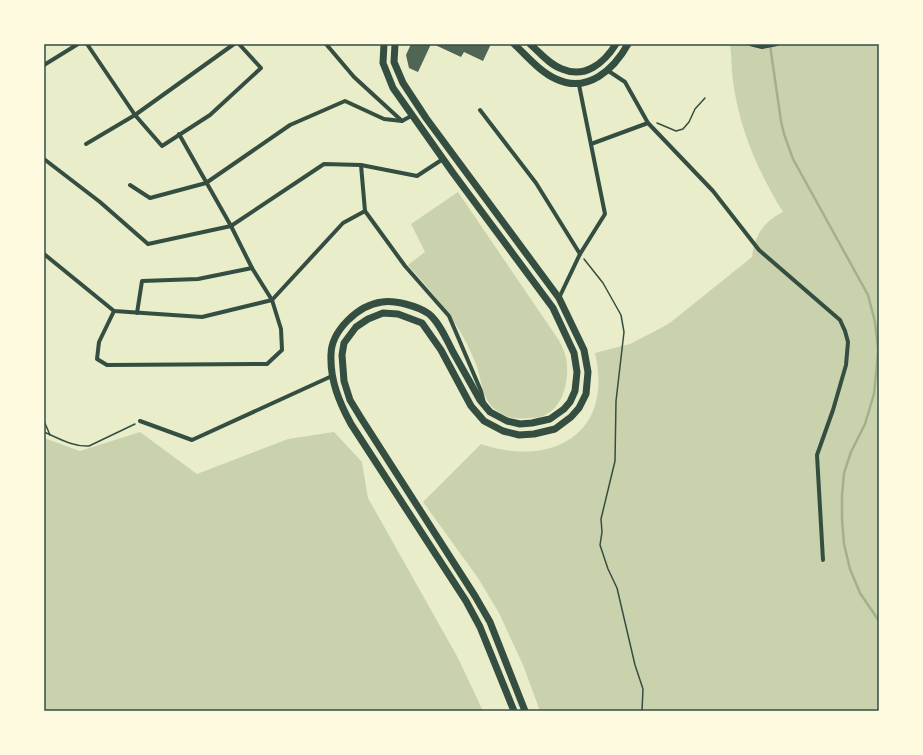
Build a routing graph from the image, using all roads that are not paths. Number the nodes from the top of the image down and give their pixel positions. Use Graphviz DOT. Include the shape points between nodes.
graph roads {
  1 [pos="78,44"];
  2 [pos="87,44"];
  3 [pos="234,44"];
  4 [pos="239,44"];
  5 [pos="326,44"];
  6 [pos="384,44"];
  7 [pos="395,44"];
  8 [pos="514,44"];
  9 [pos="530,44"];
  10 [pos="616,44"];
  11 [pos="628,44"];
  12 [pos="750,44"];
  13 [pos="776,45"];
  14 [pos="44,65"];
  15 [pos="607,70"];
  16 [pos="580,84"];
  17 [pos="480,110"];
  18 [pos="135,115"];
  19 [pos="411,116"];
  20 [pos="402,121"];
  21 [pos="648,123"];
  22 [pos="179,134"];
  23 [pos="86,144"];
  24 [pos="591,144"];
  25 [pos="443,158"];
  26 [pos="44,159"];
  27 [pos="362,165"];
  28 [pos="206,183"];
  29 [pos="130,185"];
  30 [pos="365,211"];
  31 [pos="231,226"];
  32 [pos="44,254"];
  33 [pos="580,254"];
  34 [pos="252,268"];
  35 [pos="559,298"];
  36 [pos="272,300"];
  37 [pos="114,311"];
  38 [pos="138,313"];
  39 [pos="332,376"];
  40 [pos="486,407"];
  41 [pos="140,421"];
  42 [pos="823,560"];
  43 [pos="514,711"];
  44 [pos="525,711"];
  1 -- 14 [label="street"];
  2 -- 18 [label="street"];
  3 -- 18 [label="street"];
  4 -- 22 [label="street" via="261,68 210,114"];
  5 -- 20 [label="street" via="354,77"];
  6 -- 19 [label="highway" via="383,63 393,88"];
  7 -- 35 [label="highway" via="394,62 406,89"];
  8 -- 16 [label="highway" via="557,80"];
  9 -- 10 [label="highway" via="561,69 579,73 598,64"];
  11 -- 15 [label="highway" via="618,61"];
  12 -- 13 [label="street" via="762,47"];
  15 -- 16 [label="highway"];
  15 -- 21 [label="street" via="625,82"];
  16 -- 24 [label="street"];
  17 -- 33 [label="street" via="536,183"];
  18 -- 22 [label="street" via="162,146"];
  18 -- 23 [label="street"];
  19 -- 20 [label="street"];
  19 -- 25 [label="highway"];
  20 -- 28 [label="street" via="384,119 344,101 290,125"];
  21 -- 24 [label="street"];
  21 -- 42 [label="street" via="713,191 759,250 840,320 845,331 848,342 846,364 817,455"];
  22 -- 28 [label="street"];
  24 -- 33 [label="street" via="605,214"];
  25 -- 27 [label="street" via="417,176"];
  25 -- 40 [label="highway" via="553,308 574,353 577,372 575,391 564,409 550,419 520,424 507,421"];
  26 -- 31 [label="street" via="100,202 148,244"];
  27 -- 30 [label="street"];
  27 -- 31 [label="street" via="324,164"];
  28 -- 29 [label="street" via="150,198"];
  28 -- 31 [label="street"];
  30 -- 36 [label="street" via="343,223"];
  30 -- 40 [label="street" via="405,266 449,316"];
  31 -- 34 [label="street"];
  32 -- 37 [label="street"];
  33 -- 35 [label="street"];
  34 -- 36 [label="street"];
  34 -- 38 [label="street" via="198,279 142,281"];
  35 -- 44 [label="highway" via="584,350 588,372 586,394 579,408 555,429 520,435 503,431 484,421 470,406 433,337 422,322 411,318 383,313 368,319 356,327 344,343 342,355 344,381 350,400 490,622"];
  36 -- 37 [label="street" via="282,329 282,350 267,364 107,365 97,359 99,342"];
  36 -- 38 [label="street" via="202,317"];
  37 -- 38 [label="street"];
  39 -- 40 [label="highway" via="331,354 334,339 348,319 363,309 382,302 400,303 429,314 442,330"];
  39 -- 41 [label="street" via="192,440"];
  39 -- 43 [label="highway" via="340,404 351,424 466,601 480,627"];
}
